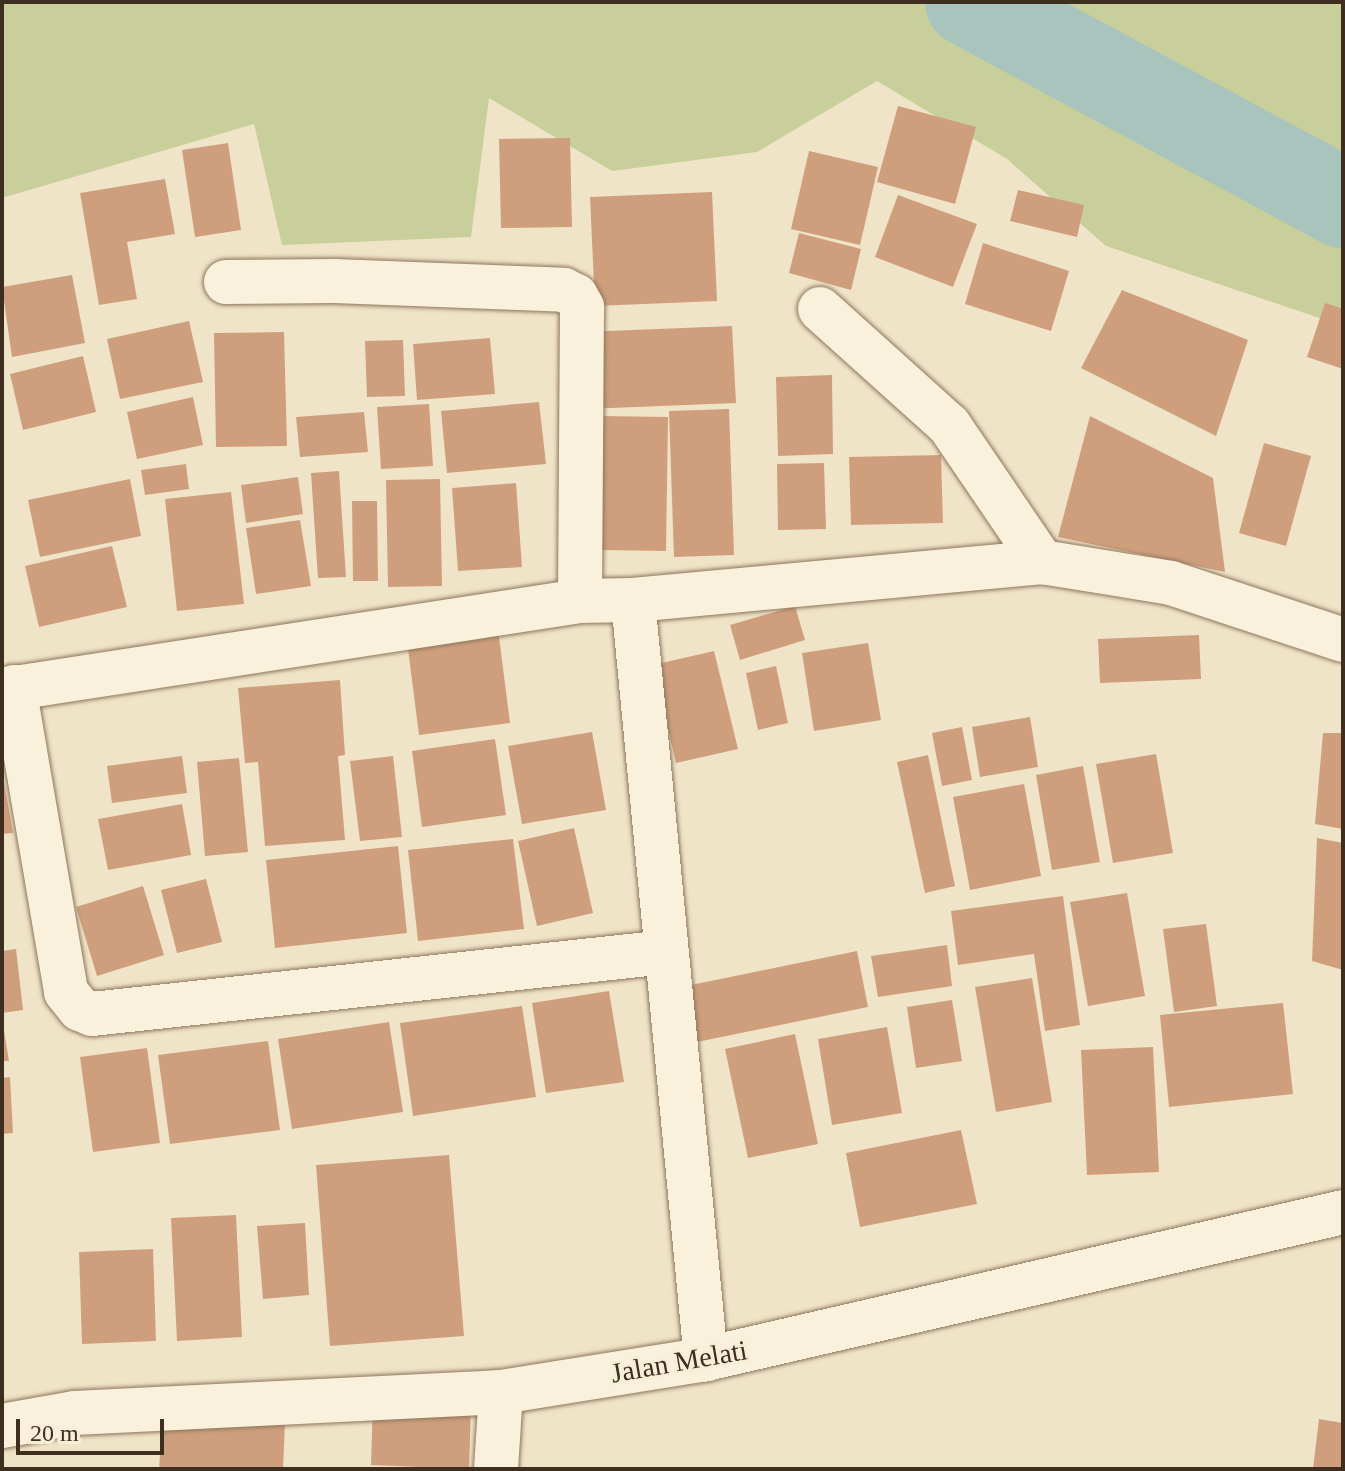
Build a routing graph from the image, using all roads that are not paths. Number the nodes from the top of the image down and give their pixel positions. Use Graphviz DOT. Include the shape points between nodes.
graph roads {
  1 [pos="226,282"];
  2 [pos="820,309"];
  3 [pos="1042,562"];
  4 [pos="633,600"];
  5 [pos="580,601"];
  6 [pos="1343,640"];
  7 [pos="8,688"];
  8 [pos="666,952"];
  9 [pos="1343,1212"];
  10 [pos="706,1359"];
  11 [pos="501,1392"];
  12 [pos="2,1426"];
  13 [pos="496,1469"];
  1 -- 5 [label="street" via="549,289 576,296 582,307"];
  2 -- 3 [label="street" via="949,425"];
  3 -- 4 [label="street"];
  3 -- 6 [label="street" via="1171,583"];
  4 -- 5 [label="street"];
  4 -- 8 [label="street"];
  5 -- 7 [label="street"];
  7 -- 8 [label="street" via="66,992 92,1014"];
  8 -- 10 [label="street"];
  9 -- 10 [label="street, Jalan Melati"];
  10 -- 11 [label="street, Jalan Melati"];
  11 -- 12 [label="street, Jalan Melati" via="74,1413"];
  11 -- 13 [label="street"];
}
